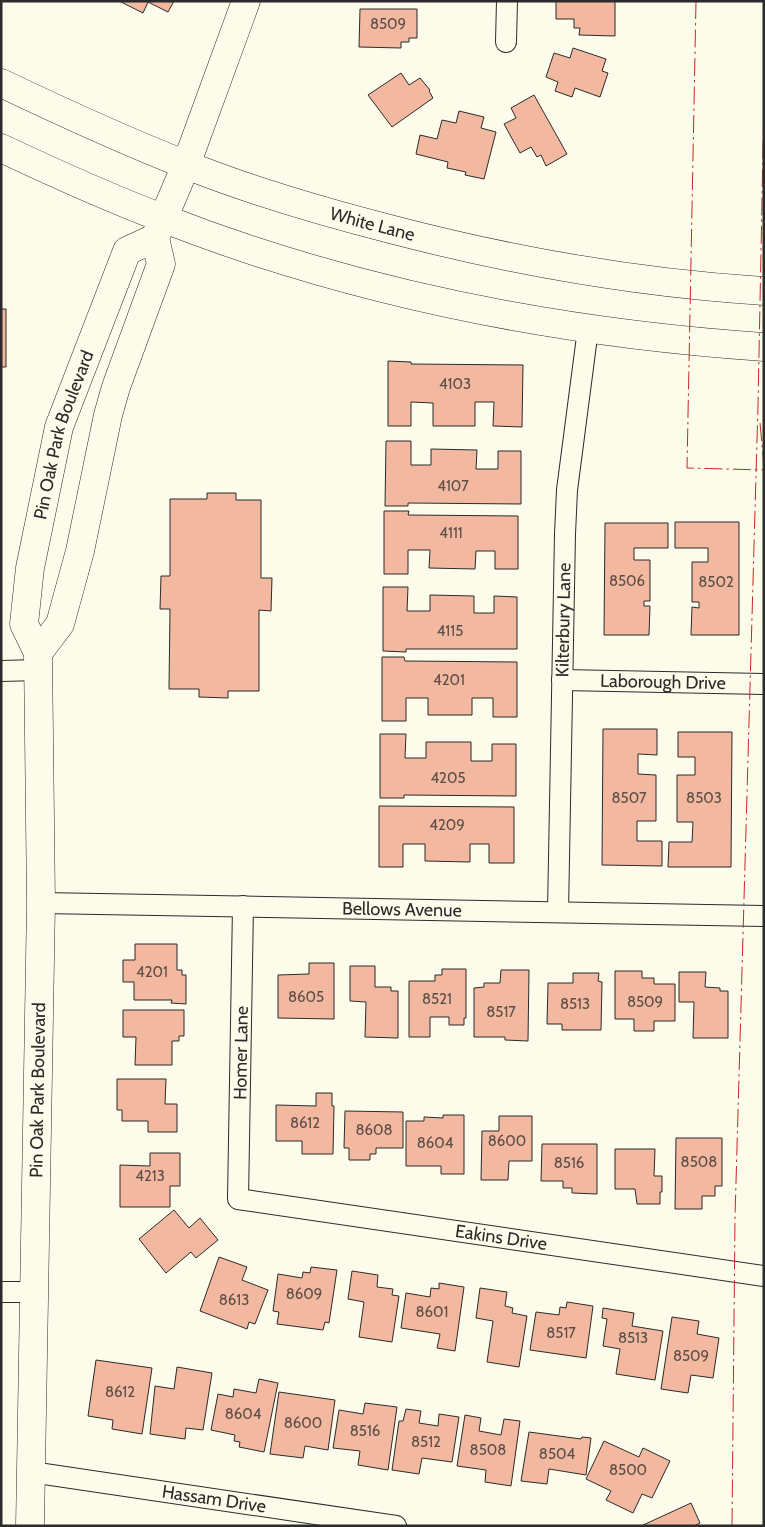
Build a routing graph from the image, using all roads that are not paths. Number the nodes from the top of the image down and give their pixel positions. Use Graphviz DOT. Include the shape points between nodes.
graph roads {
  1 [pos="246,1"];
  2 [pos="507,1"];
  3 [pos="506,42"];
  4 [pos="1,83"];
  5 [pos="1,148"];
  6 [pos="186,165"];
  7 [pos="159,228"];
  8 [pos="764,291"];
  9 [pos="588,329"];
  10 [pos="764,347"];
  11 [pos="38,662"];
  12 [pos="1,671"];
  13 [pos="562,680"];
  14 [pos="764,684"];
  15 [pos="41,903"];
  16 [pos="243,906"];
  17 [pos="558,912"];
  18 [pos="764,916"];
  19 [pos="238,1199"];
  20 [pos="764,1276"];
  21 [pos="1,1292"];
  22 [pos="34,1292"];
  23 [pos="31,1472"];
  24 [pos="30,1526"];
  25 [pos="396,1526"];
  1 -- 6 [label="street"];
  2 -- 3 [label="street"];
  4 -- 6 [label="street, White Lane" via="94,127"];
  5 -- 7 [label="street"];
  6 -- 7 [label="street"];
  6 -- 8 [label="street, White Lane" via="286,200 456,247 611,276"];
  7 -- 9 [label="street" via="433,300"];
  7 -- 11 [label="street, Pin Oak Park Boulevard" via="161,264 108,415 80,551 60,624"];
  7 -- 11 [label="street, Pin Oak Park Boulevard" via="127,251 59,427 30,568 24,624"];
  9 -- 10 [label="street"];
  9 -- 13 [label="street, Kilterbury Lane" via="568,490"];
  11 -- 12 [label="street"];
  11 -- 15 [label="street, Pin Oak Park Boulevard"];
  13 -- 14 [label="street, Laborough Drive"];
  13 -- 17 [label="street, Kilterbury Lane"];
  15 -- 16 [label="street, Bellows Avenue"];
  15 -- 22 [label="street, Pin Oak Park Boulevard"];
  16 -- 17 [label="street, Bellows Avenue"];
  16 -- 19 [label="street, Homer Lane"];
  17 -- 18 [label="street, Bellows Avenue"];
  19 -- 20 [label="street, Eakins Drive"];
  21 -- 22 [label="street"];
  22 -- 23 [label="street, Pin Oak Park Boulevard"];
  23 -- 24 [label="street, Pin Oak Park Boulevard"];
  23 -- 25 [label="street, Hassam Drive"];
}
